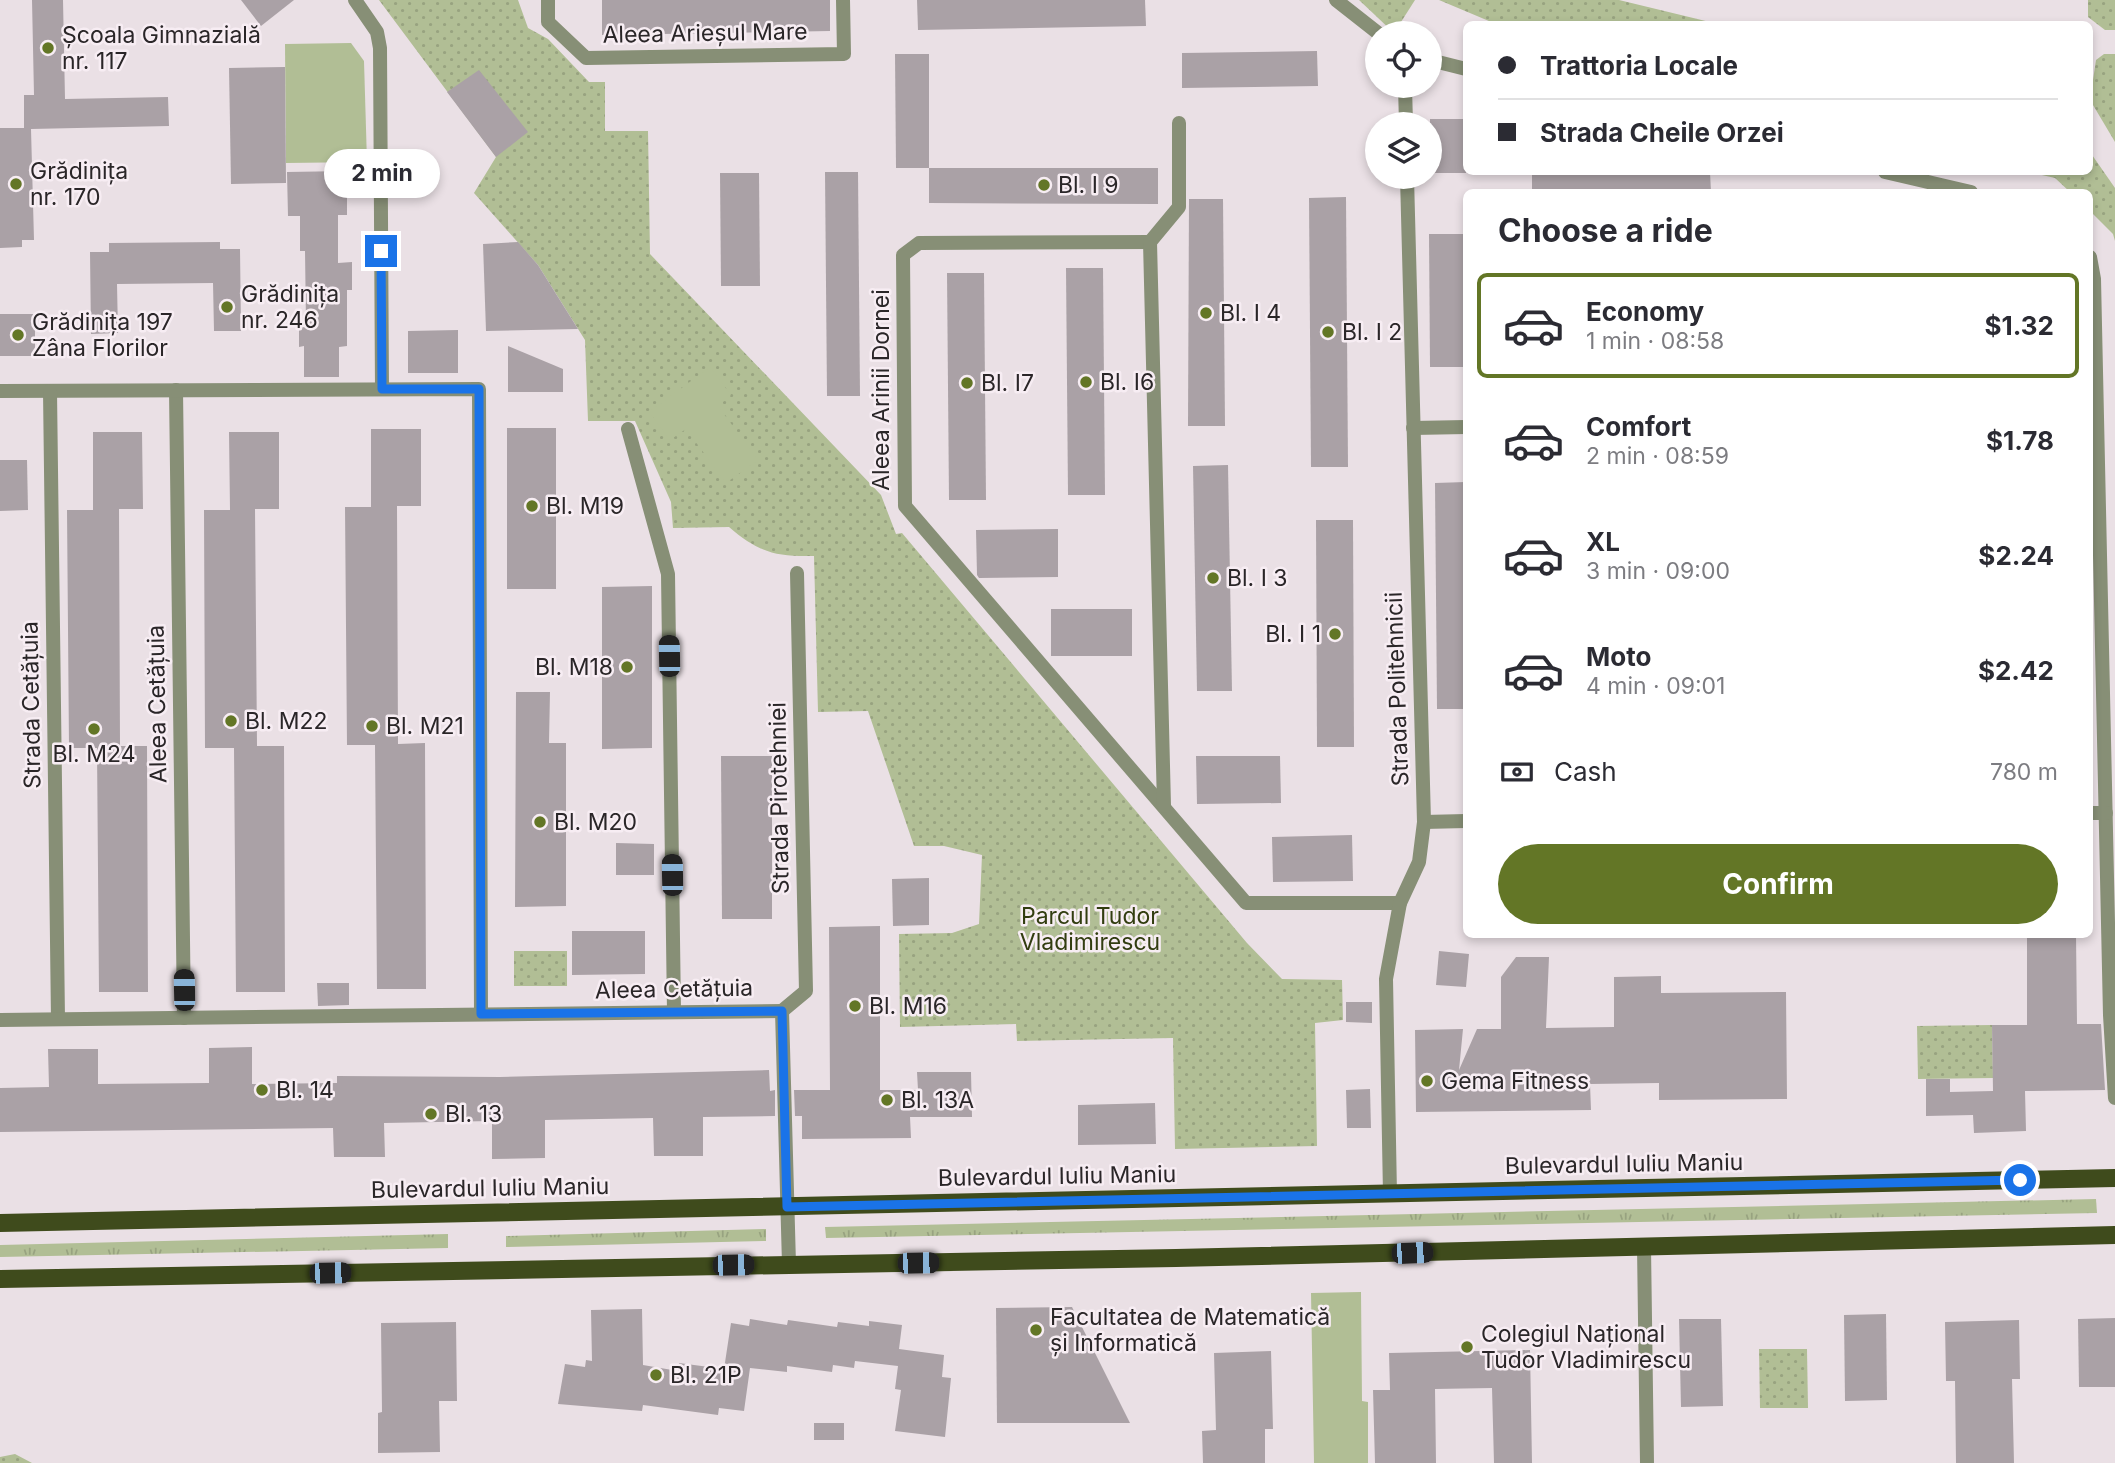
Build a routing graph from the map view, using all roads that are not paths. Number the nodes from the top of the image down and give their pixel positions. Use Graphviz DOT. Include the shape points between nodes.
graph roads {
  1 [pos="355,0"];
  2 [pos="548,0"];
  3 [pos="843,0"];
  4 [pos="1336,0"];
  5 [pos="1365,23"];
  6 [pos="1442,63"];
  7 [pos="1463,68"];
  8 [pos="1179,123"];
  9 [pos="1898,175"];
  10 [pos="1407,189"];
  11 [pos="1958,189"];
  12 [pos="1150,242"];
  13 [pos="2093,274"];
  14 [pos="382,389"];
  15 [pos="176,390"];
  16 [pos="0,391"];
  17 [pos="50,391"];
  18 [pos="2093,415"];
  19 [pos="1463,427"];
  20 [pos="1413,428"];
  21 [pos="628,429"];
  22 [pos="797,573"];
  23 [pos="1164,806"];
  24 [pos="2093,813"];
  25 [pos="2106,813"];
  26 [pos="1463,821"];
  27 [pos="1424,822"];
  28 [pos="1400,903"];
  29 [pos="782,1011"];
  30 [pos="674,1012"];
  31 [pos="481,1014"];
  32 [pos="184,1018"];
  33 [pos="58,1019"];
  34 [pos="0,1020"];
  35 [pos="2115,1098"];
  36 [pos="2115,1178"];
  37 [pos="1390,1194"];
  38 [pos="787,1207"];
  39 [pos="0,1223"];
  40 [pos="2115,1235"];
  41 [pos="1644,1247"];
  42 [pos="789,1264"];
  43 [pos="0,1279"];
  44 [pos="1647,1463"];
  1 -- 14 [label="street" via="377,32 380,48"];
  2 -- 3 [label="street, Aleea Arieșul Mare" via="548,22 586,58 844,54"];
  4 -- 5 [label="street"];
  6 -- 7 [label="street"];
  8 -- 12 [label="street" via="1179,207"];
  9 -- 11 [label="street"];
  10 -- 20 [label="street, Strada Politehnicii"];
  12 -- 23 [label="street"];
  12 -- 23 [label="street, Aleea Arinii Dornei" via="919,243 910,247 903,255 905,506"];
  13 -- 18 [label="street"];
  14 -- 15 [label="street"];
  14 -- 31 [label="street" via="479,389"];
  15 -- 17 [label="street"];
  15 -- 32 [label="street, Aleea Cetățuia"];
  16 -- 17 [label="street"];
  17 -- 33 [label="street, Strada Cetățuia"];
  18 -- 25 [label="street"];
  19 -- 20 [label="street"];
  20 -- 27 [label="street, Strada Politehnicii"];
  21 -- 30 [label="street" via="668,574"];
  22 -- 29 [label="street, Strada Pirotehniei" via="806,991"];
  23 -- 28 [label="street, Aleea Arinii Dornei" via="1246,903"];
  24 -- 25 [label="street"];
  25 -- 35 [label="street"];
  26 -- 27 [label="street"];
  27 -- 28 [label="street, Strada Politehnicii" via="1419,862"];
  28 -- 37 [label="street, Strada Politehnicii" via="1386,979"];
  29 -- 30 [label="street, Aleea Cetățuia"];
  29 -- 38 [label="street, Aleea Cetățuia"];
  30 -- 31 [label="street, Aleea Cetățuia"];
  31 -- 32 [label="street, Aleea Cetățuia"];
  32 -- 33 [label="street, Aleea Cetățuia"];
  33 -- 34 [label="street, Aleea Cetățuia"];
  36 -- 37 [label="main road, Bulevardul Iuliu Maniu"];
  37 -- 38 [label="main road, Bulevardul Iuliu Maniu"];
  38 -- 39 [label="main road, Bulevardul Iuliu Maniu"];
  38 -- 42 [label="street, Aleea Cetățuia"];
  40 -- 41 [label="main road"];
  41 -- 42 [label="main road"];
  41 -- 44 [label="street"];
  42 -- 43 [label="main road"];
}
